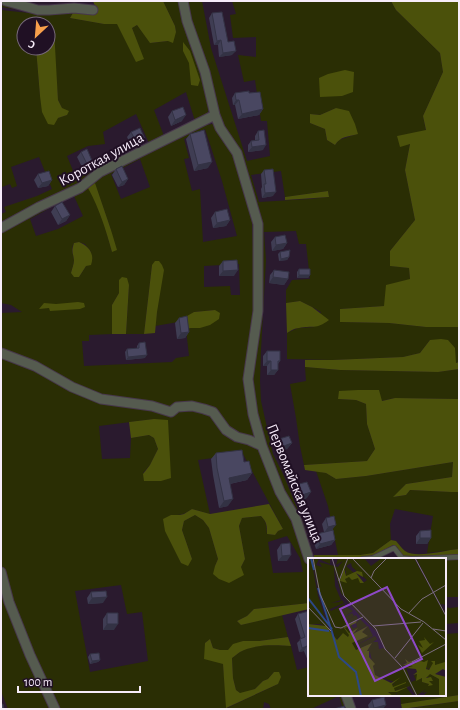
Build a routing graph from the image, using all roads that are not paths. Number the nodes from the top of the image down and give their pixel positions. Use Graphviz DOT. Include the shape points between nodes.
graph roads {
  1 [pos="6,1"];
  2 [pos="183,1"];
  3 [pos="93,10"];
  4 [pos="215,115"];
  5 [pos="1,228"];
  6 [pos="1,353"];
  7 [pos="262,446"];
  8 [pos="459,557"];
  9 [pos="309,558"];
  10 [pos="373,558"];
  11 [pos="402,558"];
  12 [pos="435,558"];
  13 [pos="1,572"];
  14 [pos="346,696"];
  15 [pos="55,709"];
  16 [pos="351,709"];
  1 -- 3 [label="street" via="38,10"];
  2 -- 4 [label="street, Первомайская улица" via="187,21 206,72"];
  4 -- 5 [label="street, Короткая улица" via="100,172 80,188"];
  4 -- 7 [label="street, Первомайская улица" via="220,128 237,153 258,224 258,311 248,379 253,414"];
  6 -- 7 [label="street" via="35,366 72,387 101,399 152,406 171,412 177,407 192,406 213,412 226,430"];
  7 -- 9 [label="street, Первомайская улица" via="280,492 296,519"];
  8 -- 12 [label="lane"];
  10 -- 11 [label="lane" via="394,548"];
  13 -- 15 [label="street" via="9,602"];
  14 -- 16 [label="street"];
}
